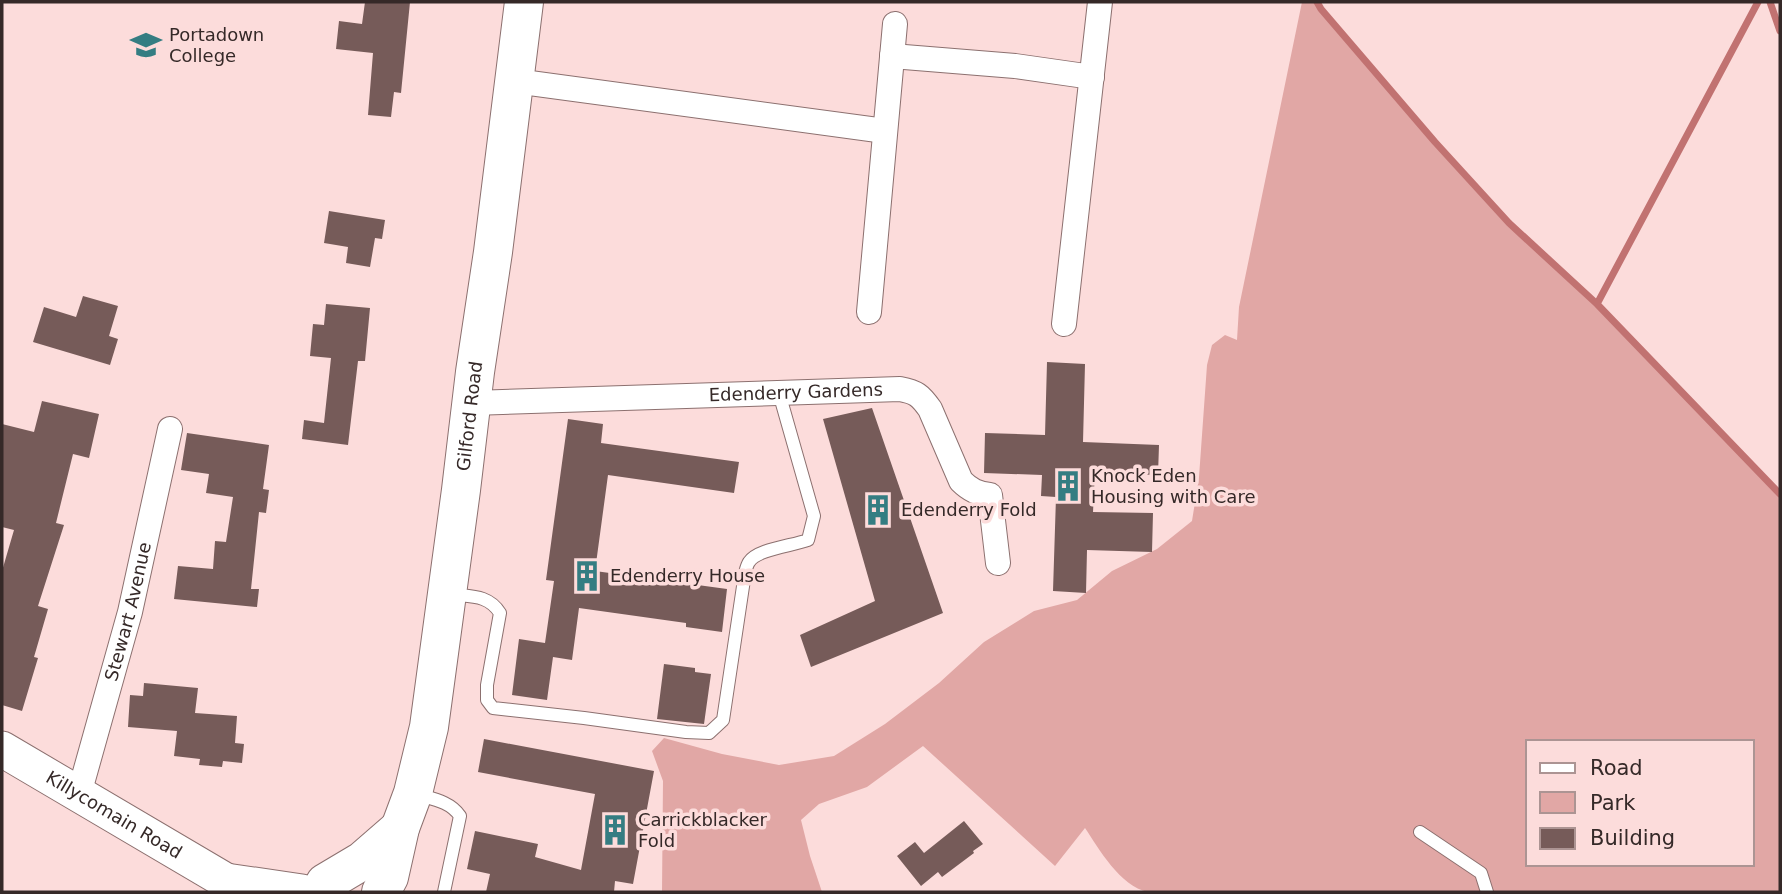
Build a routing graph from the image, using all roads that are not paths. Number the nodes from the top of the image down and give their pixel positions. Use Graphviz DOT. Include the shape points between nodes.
graph roads {
  1 [pos="524,2"];
  2 [pos="1100,2"];
  3 [pos="895,24"];
  4 [pos="892,56"];
  5 [pos="1092,77"];
  6 [pos="515,81"];
  7 [pos="885,131"];
  8 [pos="869,312"];
  9 [pos="1064,324"];
  10 [pos="779,393"];
  11 [pos="472,403"];
  12 [pos="170,429"];
  13 [pos="998,564"];
  14 [pos="446,593"];
  15 [pos="2,749"];
  16 [pos="414,793"];
  17 [pos="79,794"];
  18 [pos="401,828"];
  19 [pos="1420,832"];
  20 [pos="233,887"];
  21 [pos="321,890"];
  22 [pos="381,892"];
  23 [pos="444,892"];
  24 [pos="1486,892"];
  1 -- 6 [label="main road, Gilford Road"];
  2 -- 5 [label="street"];
  3 -- 4 [label="street"];
  4 -- 5 [label="street"];
  4 -- 7 [label="street"];
  5 -- 9 [label="street"];
  6 -- 7 [label="street"];
  6 -- 11 [label="main road, Gilford Road"];
  7 -- 8 [label="street"];
  10 -- 11 [label="street, Edenderry Gardens"];
  10 -- 13 [label="street, Edenderry Gardens" via="914,391 930,409 961,481 969,489 990,495"];
  10 -- 14 [label="lane" via="814,516 812,528 808,540 758,554 749,561 723,720 709,733 493,708 487,700 487,685 500,613 489,600"];
  11 -- 14 [label="main road, Gilford Road"];
  12 -- 17 [label="street, Stewart Avenue" via="130,612"];
  14 -- 16 [label="main road, Gilford Road" via="429,727"];
  15 -- 17 [label="street, Killycomain Road"];
  16 -- 18 [label="main road, Gilford Road"];
  16 -- 23 [label="lane" via="444,802 460,816"];
  17 -- 20 [label="street, Killycomain Road"];
  18 -- 21 [label="main road, Gilford Road"];
  18 -- 22 [label="main road, Gilford Road"];
  19 -- 24 [label="lane" via="1480,873"];
  20 -- 21 [label="street, Killycomain Road"];
}
